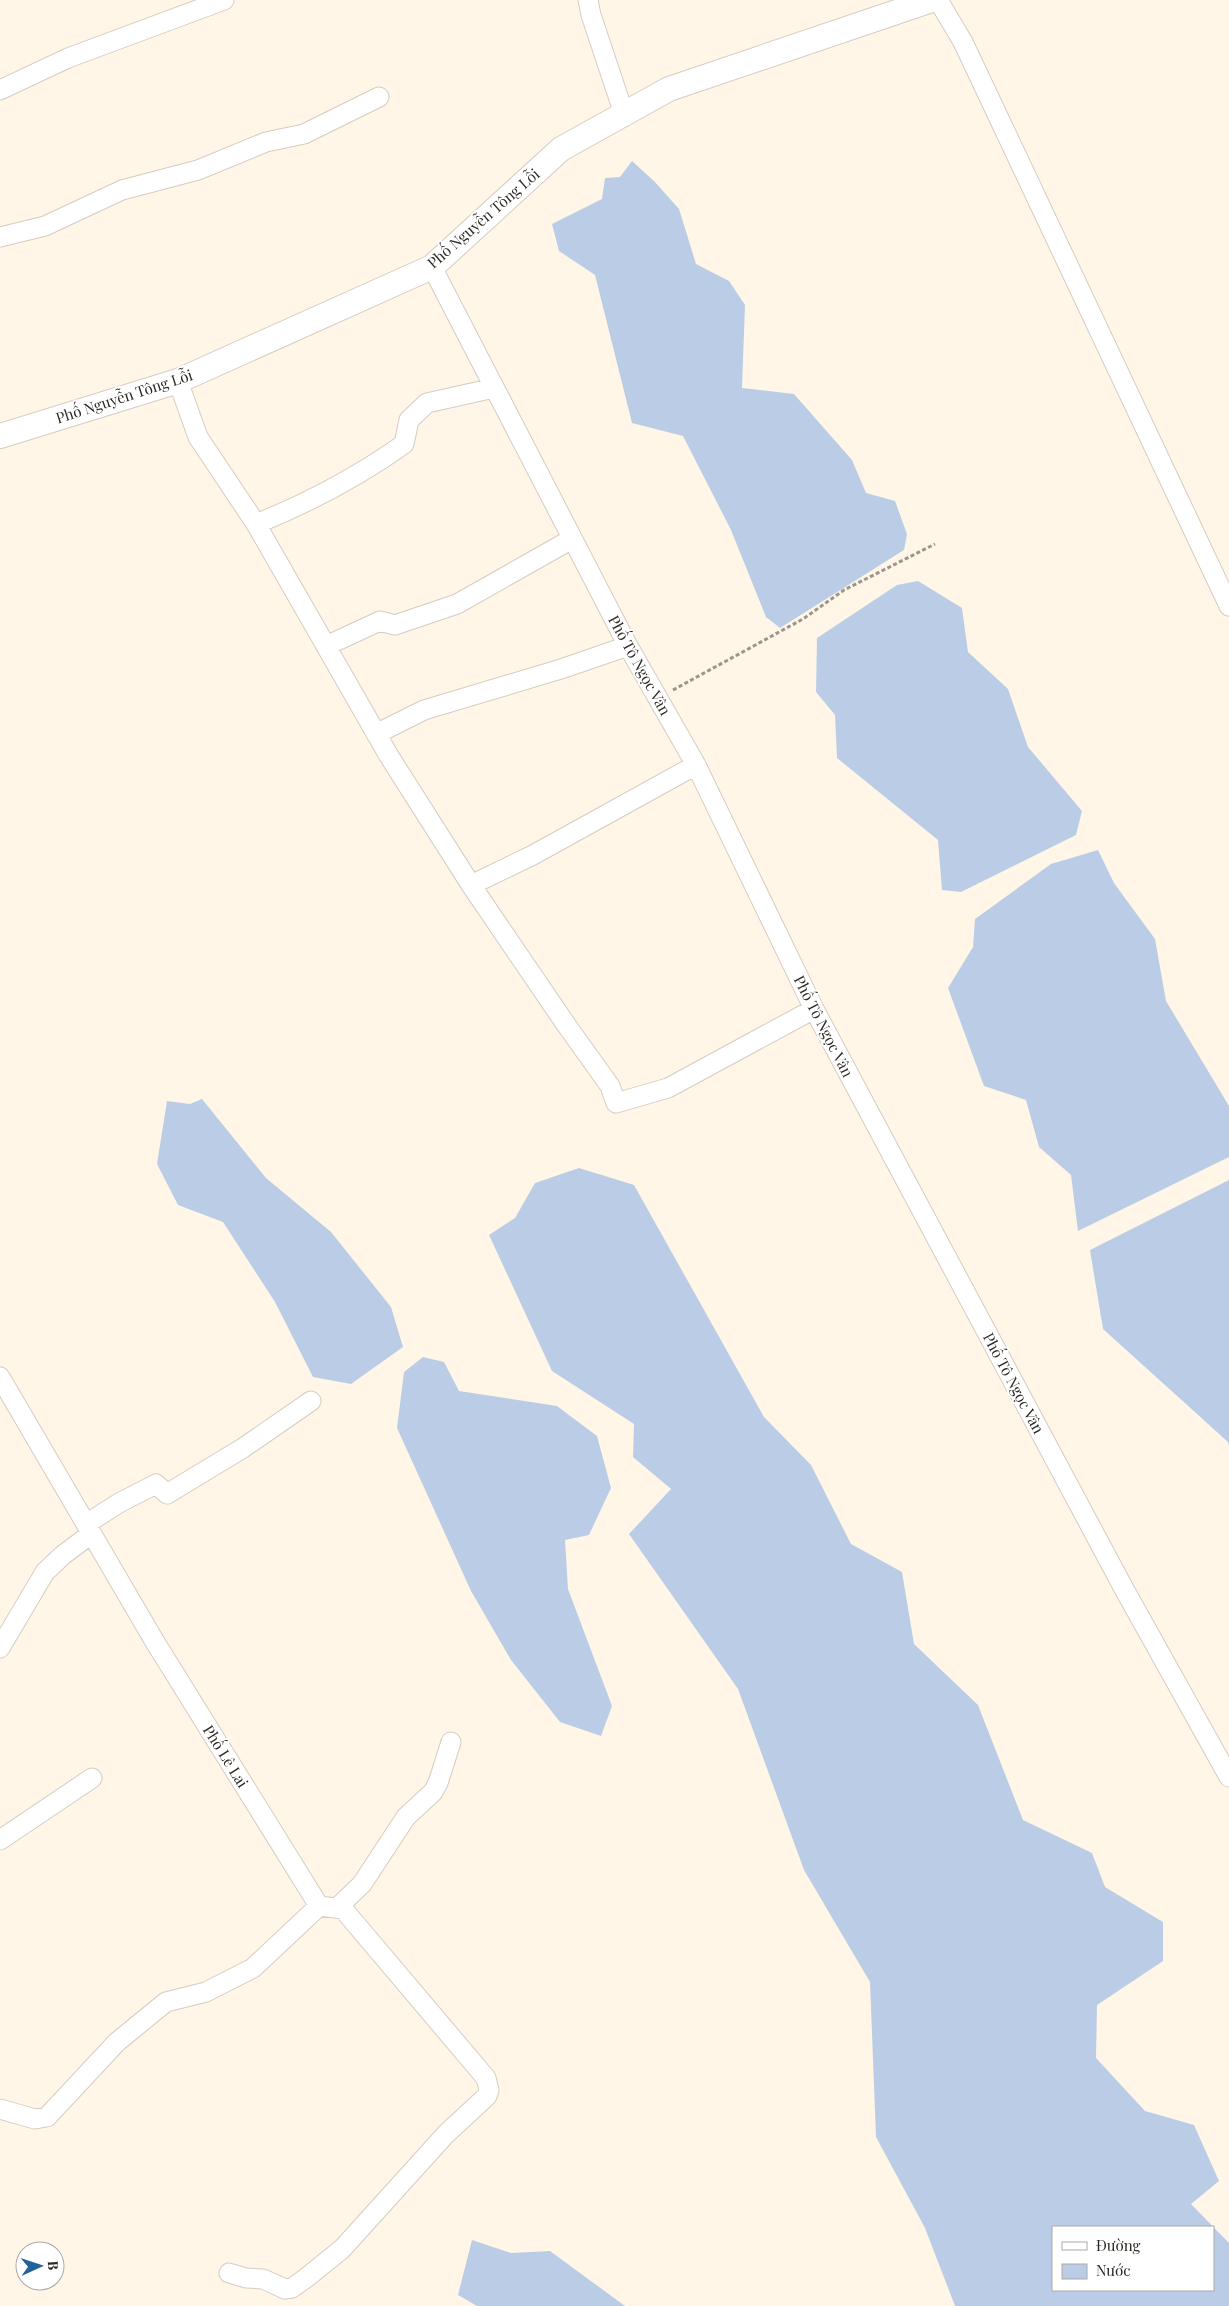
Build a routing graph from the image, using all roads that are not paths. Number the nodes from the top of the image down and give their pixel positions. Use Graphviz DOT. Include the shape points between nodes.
graph roads {
  1 [pos="224,0"];
  2 [pos="588,0"];
  3 [pos="932,0"];
  4 [pos="938,0"];
  5 [pos="0,90"];
  6 [pos="379,97"];
  7 [pos="624,114"];
  8 [pos="0,237"];
  9 [pos="432,267"];
  10 [pos="178,381"];
  11 [pos="494,388"];
  12 [pos="0,436"];
  13 [pos="256,524"];
  14 [pos="572,539"];
  15 [pos="1229,606"];
  16 [pos="326,646"];
  17 [pos="628,646"];
  18 [pos="376,734"];
  19 [pos="696,765"];
  20 [pos="472,885"];
  21 [pos="814,1009"];
  22 [pos="1,1383"];
  23 [pos="311,1401"];
  24 [pos="89,1529"];
  25 [pos="0,1648"];
  26 [pos="451,1742"];
  27 [pos="92,1778"];
  28 [pos="1229,1778"];
  29 [pos="0,1840"];
  30 [pos="328,1907"];
  31 [pos="0,2109"];
  32 [pos="228,2273"];
  1 -- 5 [label="street" via="78,55"];
  2 -- 7 [label="street"];
  3 -- 7 [label="street, Phố Nguyễn Tông Lỗi" via="669,90"];
  4 -- 15 [label="street" via="962,42"];
  6 -- 8 [label="street" via="304,134 266,142 198,170 122,190 45,226"];
  7 -- 9 [label="street, Phố Nguyễn Tông Lỗi" via="561,149"];
  9 -- 10 [label="street, Phố Nguyễn Tông Lỗi"];
  9 -- 11 [label="street, Phố Tô Ngọc Vân"];
  10 -- 12 [label="street, Phố Nguyễn Tông Lỗi"];
  10 -- 13 [label="street" via="198,437"];
  11 -- 13 [label="street" via="427,403 409,420 404,444 381,461"];
  11 -- 14 [label="street, Phố Tô Ngọc Vân"];
  13 -- 16 [label="street"];
  14 -- 16 [label="street" via="457,604 395,625 380,621"];
  14 -- 17 [label="street, Phố Tô Ngọc Vân"];
  16 -- 18 [label="street"];
  17 -- 18 [label="street" via="424,710"];
  17 -- 19 [label="street, Phố Tô Ngọc Vân"];
  18 -- 20 [label="street"];
  19 -- 20 [label="street"];
  19 -- 21 [label="street, Phố Tô Ngọc Vân"];
  20 -- 21 [label="street" via="610,1086 616,1103 668,1088"];
  21 -- 28 [label="street, Phố Tô Ngọc Vân" via="1123,1587"];
  22 -- 24 [label="street, Phố Lê Lai"];
  23 -- 24 [label="street" via="168,1494 156,1484 119,1503"];
  24 -- 25 [label="street" via="45,1572"];
  24 -- 30 [label="street, Phố Lê Lai" via="155,1642"];
  26 -- 30 [label="street" via="433,1792 406,1817 362,1884"];
  27 -- 29 [label="street"];
  30 -- 31 [label="street" via="253,1968 206,1992 166,2002 117,2042 47,2117 35,2119"];
  30 -- 32 [label="street, Phố Lê Lai" via="343,1909 486,2078 489,2090 487,2096 446,2134 342,2249 306,2278 285,2289 263,2279"];
}
